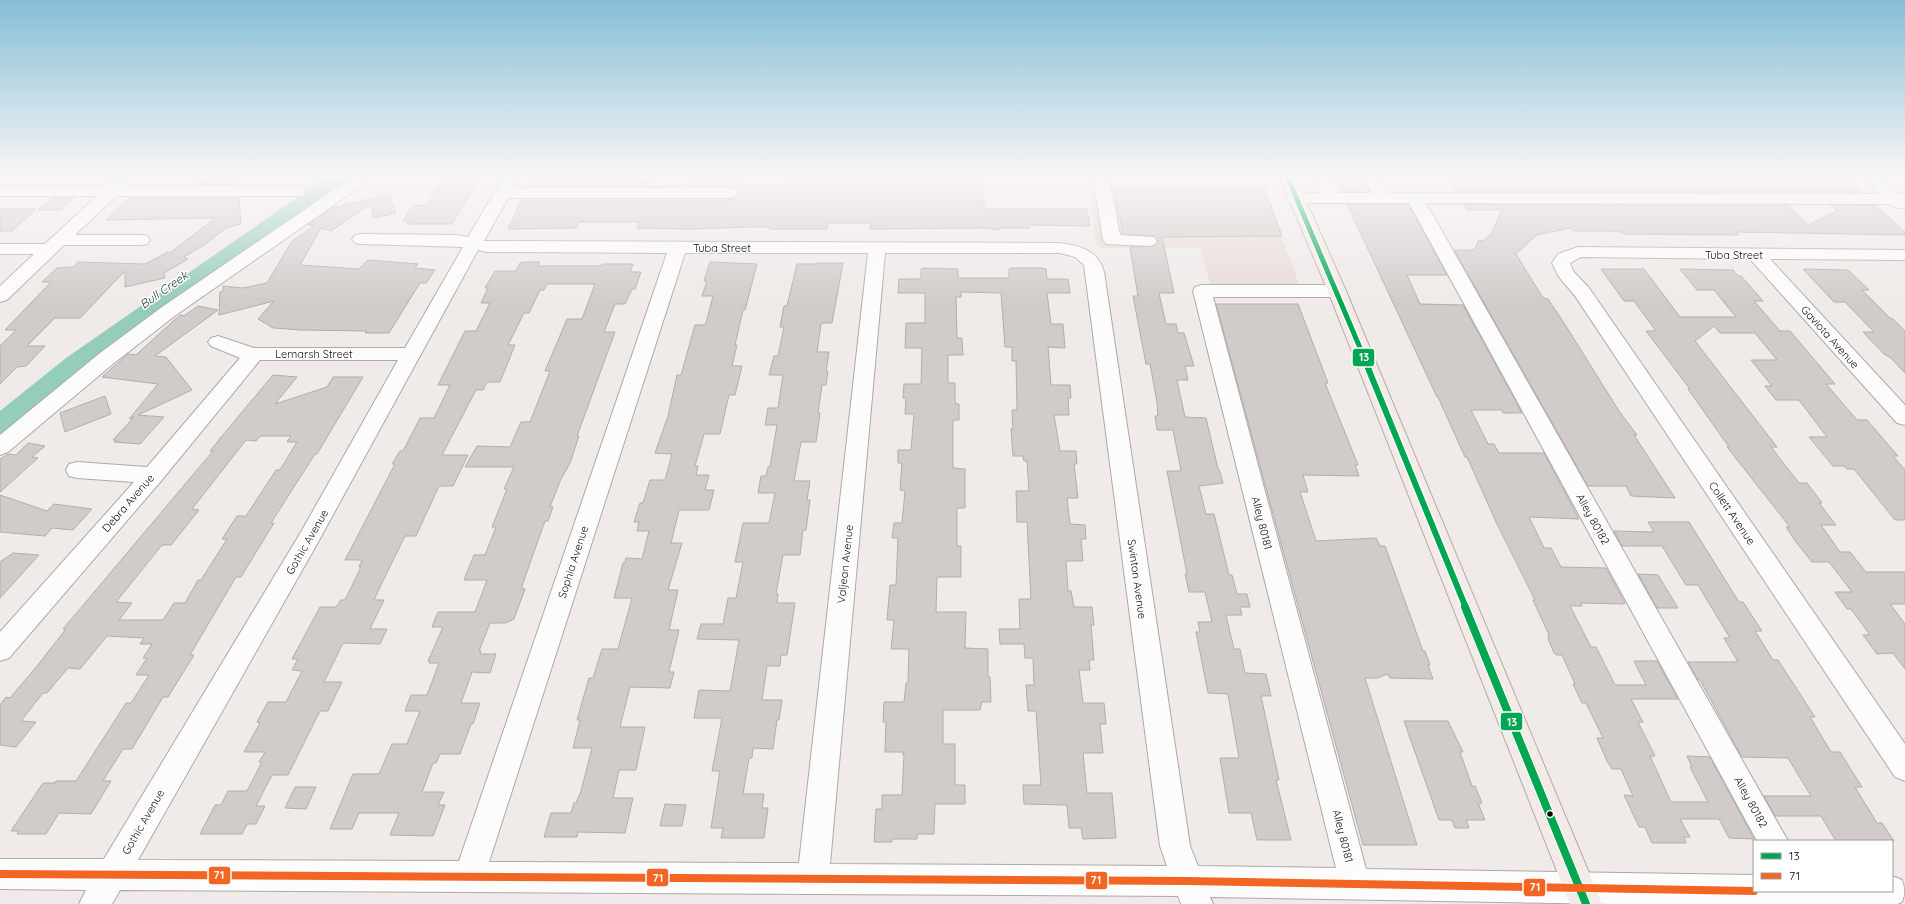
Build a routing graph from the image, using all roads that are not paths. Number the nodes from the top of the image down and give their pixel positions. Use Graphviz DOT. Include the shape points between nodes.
graph roads {
  1 [pos="83,218"];
  2 [pos="304,218"];
  3 [pos="488,218"];
  4 [pos="1108,218"];
  5 [pos="1304,218"];
  6 [pos="1426,218"];
  7 [pos="141,240"];
  8 [pos="361,240"];
  9 [pos="1148,241"];
  10 [pos="55,244"];
  11 [pos="473,244"];
  12 [pos="678,247"];
  13 [pos="877,248"];
  14 [pos="0,249"];
  15 [pos="1084,254"];
  16 [pos="1756,255"];
  17 [pos="1905,255"];
  18 [pos="1564,258"];
  19 [pos="1337,292"];
  20 [pos="0,296"];
  21 [pos="218,342"];
  22 [pos="254,354"];
  23 [pos="413,354"];
  24 [pos="1905,418"];
  25 [pos="0,447"];
  26 [pos="77,470"];
  27 [pos="153,475"];
  28 [pos="1,648"];
  29 [pos="1905,768"];
  30 [pos="1772,840"];
  31 [pos="0,874"];
  32 [pos="112,875"];
  33 [pos="469,877"];
  34 [pos="813,879"];
  35 [pos="1373,891"];
  36 [pos="1753,891"];
  37 [pos="1893,891"];
  38 [pos="1905,891"];
  39 [pos="1192,892"];
  40 [pos="1776,892"];
  41 [pos="1873,892"];
  42 [pos="1583,896"];
  43 [pos="1803,896"];
  44 [pos="95,904"];
  1 -- 10 [label="street"];
  2 -- 25 [label="street" via="169,311 107,358"];
  3 -- 11 [label="street, Gothic Avenue"];
  4 -- 9 [label="street" via="1112,240"];
  5 -- 19 [label="main road"];
  6 -- 30 [label="street, Alley 80182"];
  7 -- 10 [label="street"];
  8 -- 11 [label="street, Tuba Street" via="457,240"];
  10 -- 14 [label="street"];
  10 -- 20 [label="street"];
  11 -- 12 [label="street, Tuba Street" via="486,247"];
  11 -- 23 [label="street, Gothic Avenue"];
  12 -- 13 [label="street, Tuba Street"];
  12 -- 33 [label="street, Sophia Avenue"];
  13 -- 15 [label="street, Tuba Street" via="1060,248"];
  13 -- 34 [label="street, Valjean Avenue"];
  15 -- 39 [label="street, Swinton Avenue" via="1093,264 1095,272 1175,846"];
  16 -- 17 [label="street, Tuba Street"];
  16 -- 18 [label="street, Tuba Street" via="1578,252"];
  16 -- 24 [label="street, Gaviota Avenue"];
  18 -- 29 [label="street, Collett Avenue" via="1561,263 1565,273 1582,292"];
  19 -- 35 [label="street, Alley 80181" via="1202,291"];
  19 -- 42 [label="main road"];
  21 -- 22 [label="street, Lemarsh Street"];
  22 -- 23 [label="street, Lemarsh Street"];
  22 -- 27 [label="street, Debra Avenue"];
  23 -- 32 [label="street, Gothic Avenue"];
  26 -- 27 [label="street"];
  27 -- 28 [label="street, Debra Avenue"];
  31 -- 32 [label="street"];
  32 -- 33 [label="street"];
  32 -- 44 [label="street, Gothic Avenue"];
  33 -- 34 [label="street"];
  34 -- 39 [label="street"];
  35 -- 39 [label="street"];
  35 -- 42 [label="street"];
  36 -- 42 [label="street"];
  37 -- 38 [label="street"];
  40 -- 43 [label="street"];
  41 -- 43 [label="street"];
}
